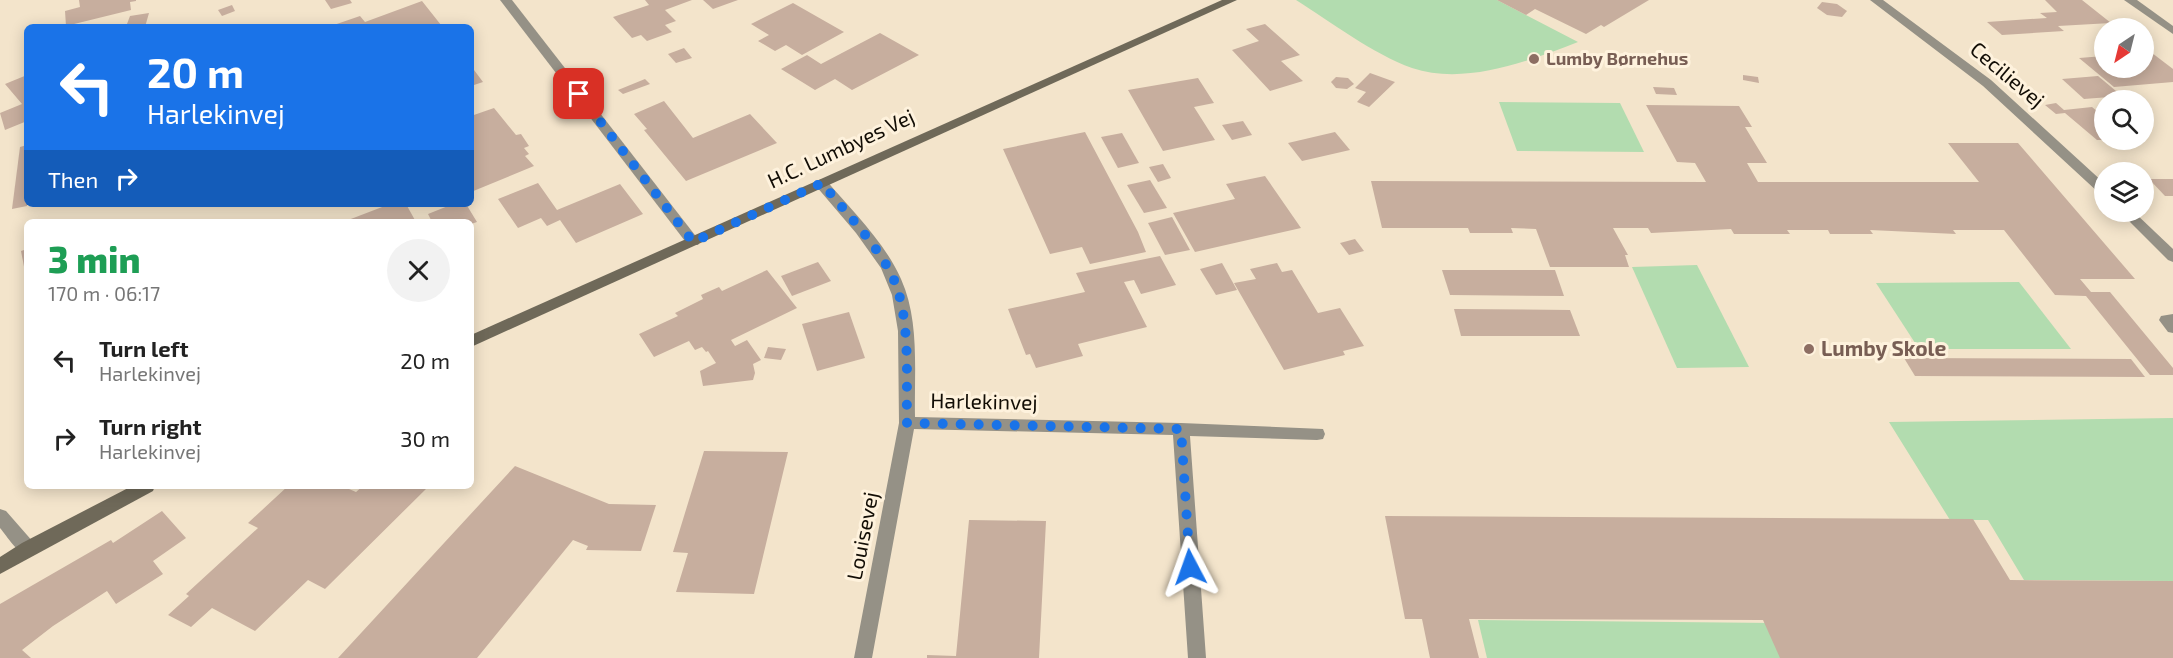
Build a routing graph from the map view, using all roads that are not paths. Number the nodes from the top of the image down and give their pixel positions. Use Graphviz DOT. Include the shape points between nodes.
graph roads {
  1 [pos="506,0"];
  2 [pos="1231,0"];
  3 [pos="1876,0"];
  4 [pos="2130,0"];
  5 [pos="2173,31"];
  6 [pos="2094,181"];
  7 [pos="822,183"];
  8 [pos="2136,222"];
  9 [pos="693,242"];
  10 [pos="2173,257"];
  11 [pos="2173,320"];
  12 [pos="2173,328"];
  13 [pos="474,340"];
  14 [pos="907,423"];
  15 [pos="1181,429"];
  16 [pos="1317,434"];
  17 [pos="141,489"];
  18 [pos="0,516"];
  19 [pos="28,548"];
  20 [pos="0,566"];
  21 [pos="863,658"];
  22 [pos="1197,658"];
  1 -- 9 [label="street"];
  2 -- 7 [label="street, H.C. Lumbyes Vej"];
  3 -- 6 [label="street, Cecilievej" via="1987,83"];
  4 -- 5 [label="street"];
  7 -- 9 [label="street, H.C. Lumbyes Vej"];
  7 -- 14 [label="street, Harlekinvej" via="894,280 905,329"];
  8 -- 10 [label="street"];
  9 -- 13 [label="street, H.C. Lumbyes Vej"];
  11 -- 12 [label="street" via="2166,320"];
  14 -- 15 [label="street, Harlekinvej"];
  14 -- 21 [label="street, Louisevej"];
  15 -- 16 [label="street, Harlekinvej"];
  15 -- 22 [label="street"];
  17 -- 19 [label="street"];
  18 -- 19 [label="street"];
  19 -- 20 [label="street"];
}
